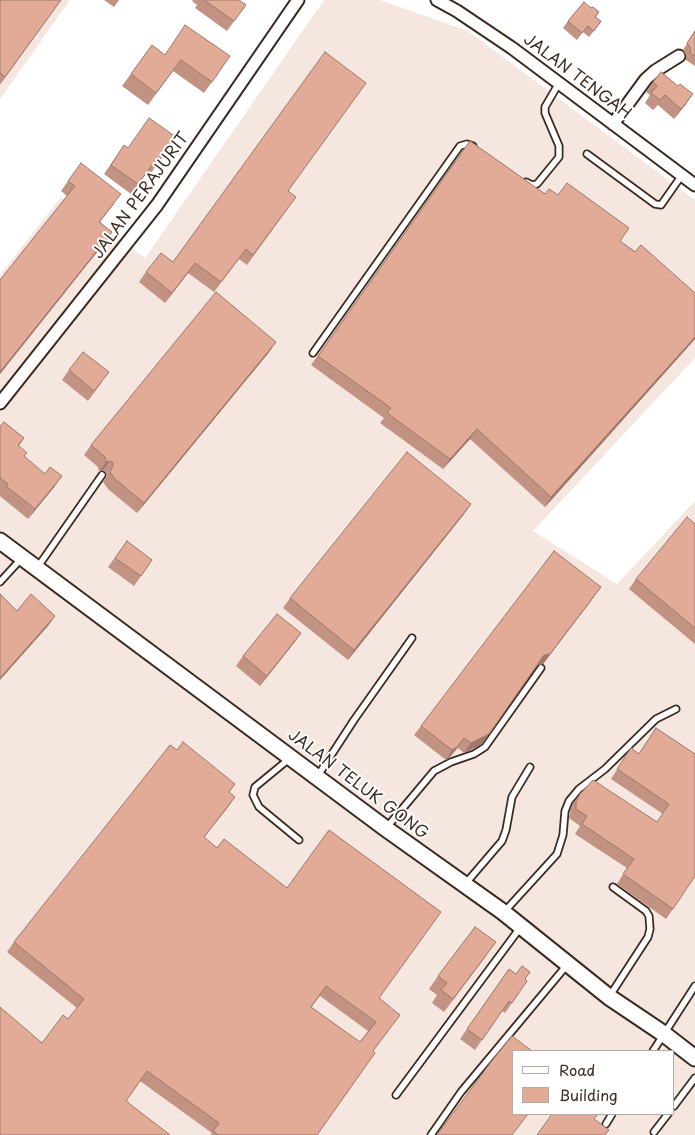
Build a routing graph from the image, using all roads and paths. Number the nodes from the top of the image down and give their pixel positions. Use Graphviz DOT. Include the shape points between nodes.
graph roads {
  1 [pos="298,0"];
  2 [pos="437,0"];
  3 [pos="679,56"];
  4 [pos="559,83"];
  5 [pos="613,124"];
  6 [pos="479,150"];
  7 [pos="587,154"];
  8 [pos="682,175"];
  9 [pos="519,177"];
  10 [pos="695,185"];
  11 [pos="313,353"];
  12 [pos="0,403"];
  13 [pos="102,476"];
  14 [pos="0,541"];
  15 [pos="23,558"];
  16 [pos="37,568"];
  17 [pos="0,582"];
  18 [pos="412,638"];
  19 [pos="541,668"];
  20 [pos="676,710"];
  21 [pos="291,758"];
  22 [pos="530,768"];
  23 [pos="317,777"];
  24 [pos="385,828"];
  25 [pos="299,840"];
  26 [pos="464,884"];
  27 [pos="613,887"];
  28 [pos="503,912"];
  29 [pos="521,926"];
  30 [pos="569,964"];
  31 [pos="695,986"];
  32 [pos="609,997"];
  33 [pos="664,1034"];
  34 [pos="654,1050"];
  35 [pos="695,1058"];
  36 [pos="695,1078"];
  37 [pos="396,1095"];
  38 [pos="675,1105"];
  39 [pos="611,1115"];
  40 [pos="667,1115"];
  41 [pos="606,1124"];
  42 [pos="654,1132"];
  43 [pos="431,1135"];
  1 -- 12 [label="street, JALAN PERAJURIT" via="157,205"];
  2 -- 4 [label="street, JALAN TENGAH" via="512,48"];
  3 -- 5 [label="street" via="646,79"];
  4 -- 5 [label="street, JALAN TENGAH"];
  4 -- 9 [label="lane" via="545,107 559,146 559,157 538,184 532,186"];
  5 -- 8 [label="street, JALAN TENGAH"];
  6 -- 11 [label="lane" via="471,144 460,146"];
  7 -- 8 [label="lane" via="655,204 661,205"];
  8 -- 10 [label="street, JALAN TENGAH"];
  13 -- 16 [label="lane"];
  14 -- 15 [label="street, JALAN TELUK GONG"];
  15 -- 16 [label="street, JALAN TELUK GONG"];
  15 -- 17 [label="lane"];
  16 -- 21 [label="street, JALAN TELUK GONG"];
  18 -- 23 [label="lane"];
  19 -- 24 [label="lane" via="485,747 434,770"];
  20 -- 28 [label="lane" via="656,719 606,769 579,788 565,811 557,854"];
  21 -- 23 [label="street, JALAN TELUK GONG"];
  21 -- 25 [label="lane" via="255,787 253,795 259,807"];
  22 -- 26 [label="lane" via="512,797 502,840"];
  23 -- 24 [label="street, JALAN TELUK GONG"];
  24 -- 26 [label="street, JALAN TELUK GONG"];
  26 -- 28 [label="street, JALAN TELUK GONG"];
  27 -- 32 [label="lane" via="646,911 650,929"];
  28 -- 29 [label="street, JALAN TELUK GONG"];
  29 -- 30 [label="street, JALAN TELUK GONG"];
  29 -- 37 [label="lane"];
  30 -- 32 [label="street, JALAN TELUK GONG"];
  30 -- 43 [label="lane" via="461,1092"];
  31 -- 33 [label="lane"];
  32 -- 33 [label="street, JALAN TELUK GONG"];
  33 -- 34 [label="lane"];
  33 -- 35 [label="street, JALAN TELUK GONG"];
  36 -- 38 [label="lane"];
  39 -- 41 [label="lane"];
  40 -- 42 [label="lane"];
}
